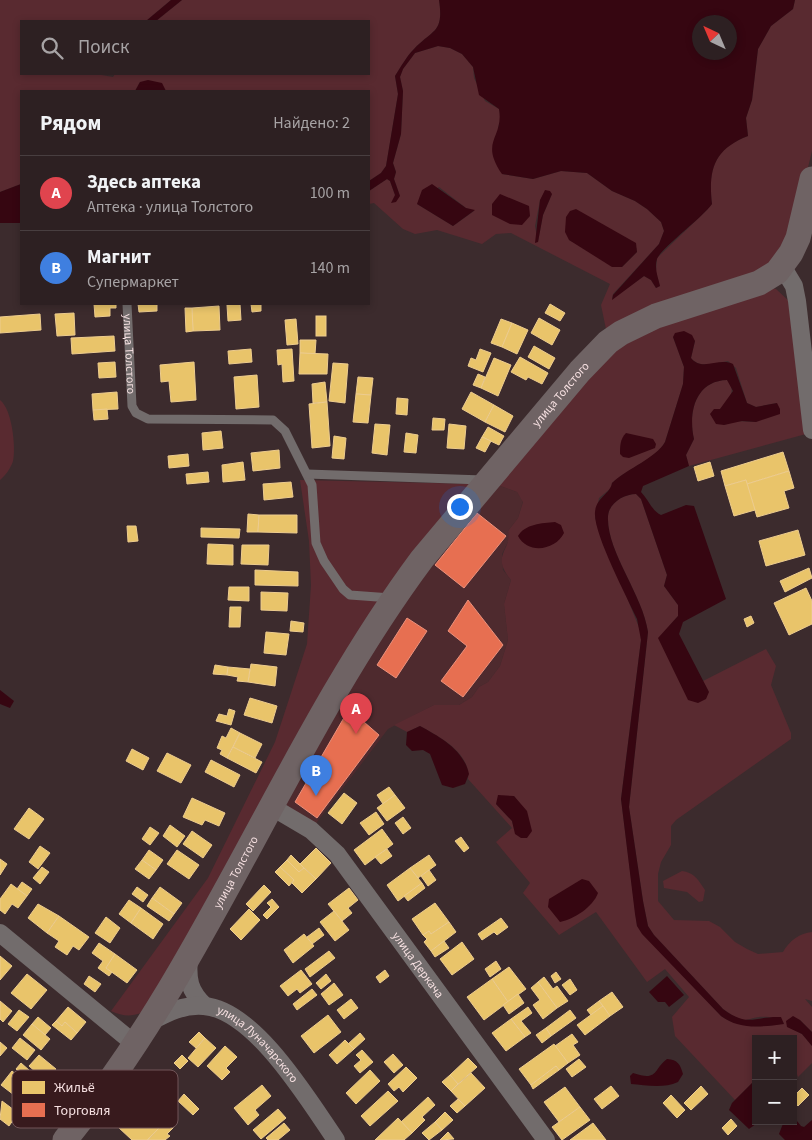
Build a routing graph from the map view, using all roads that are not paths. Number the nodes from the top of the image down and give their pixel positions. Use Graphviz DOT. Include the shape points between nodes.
graph roads {
  1 [pos="812,178"];
  2 [pos="782,266"];
  3 [pos="127,305"];
  4 [pos="812,430"];
  5 [pos="307,474"];
  6 [pos="489,481"];
  7 [pos="394,598"];
  8 [pos="272,807"];
  9 [pos="0,933"];
  10 [pos="189,956"];
  11 [pos="205,1006"];
  12 [pos="150,1022"];
  13 [pos="136,1045"];
  14 [pos="117,1070"];
  15 [pos="74,1128"];
  16 [pos="65,1140"];
  17 [pos="336,1140"];
  18 [pos="546,1140"];
  1 -- 2 [label="main road" via="798,238"];
  2 -- 4 [label="street" via="794,286 797,301"];
  2 -- 6 [label="main road, улица Толстого" via="759,283 656,316 608,342 580,370"];
  3 -- 5 [label="lane, улица Толстого" via="132,406 136,414 148,419 273,420 282,427"];
  5 -- 6 [label="lane"];
  5 -- 7 [label="lane, улица Толстого" via="314,499 319,553 343,589 350,595"];
  6 -- 7 [label="main road, улица Толстого" via="422,558"];
  7 -- 8 [label="main road, улица Толстого" via="349,669"];
  8 -- 10 [label="main road, улица Толстого"];
  8 -- 18 [label="street, улица Деркача" via="311,830 337,854"];
  9 -- 13 [label="street"];
  10 -- 11 [label="street" via="188,982"];
  10 -- 12 [label="main road, улица Толстого"];
  11 -- 12 [label="street, улица Луначарского" via="176,1009"];
  11 -- 17 [label="street, улица Луначарского" via="230,1014 270,1049"];
  12 -- 13 [label="main road, улица Толстого"];
  13 -- 14 [label="main road, улица Толстого"];
  15 -- 16 [label="main road, улица Толстого"];
}
